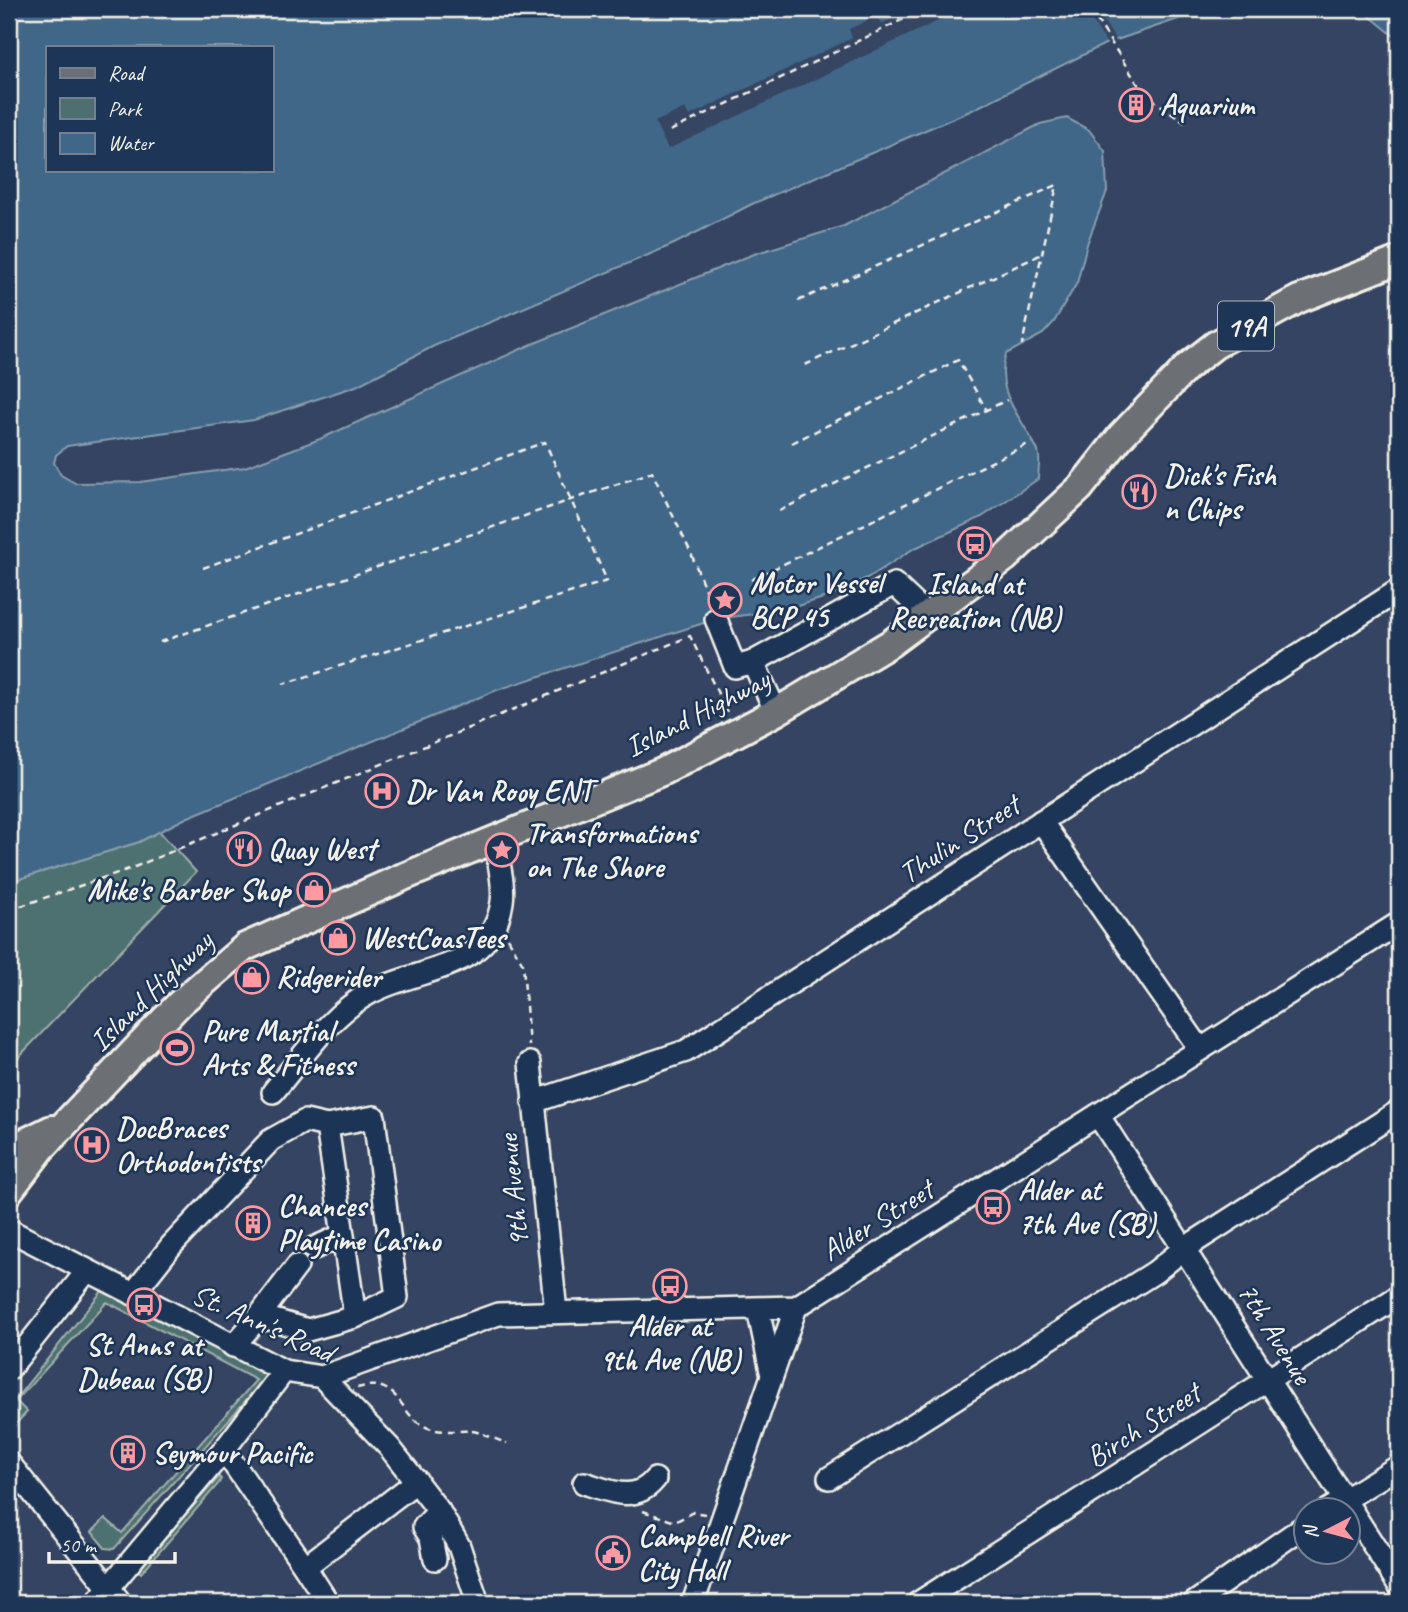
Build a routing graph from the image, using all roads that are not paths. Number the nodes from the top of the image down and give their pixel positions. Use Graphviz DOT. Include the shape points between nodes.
graph roads {
  1 [pos="1399,260"];
  2 [pos="1399,590"];
  3 [pos="928,616"];
  4 [pos="716,619"];
  5 [pos="753,662"];
  6 [pos="776,712"];
  7 [pos="1041,821"];
  8 [pos="495,839"];
  9 [pos="1399,923"];
  10 [pos="1200,1048"];
  11 [pos="530,1063"];
  12 [pos="273,1092"];
  13 [pos="533,1102"];
  14 [pos="1399,1111"];
  15 [pos="1098,1115"];
  16 [pos="66,1122"];
  17 [pos="327,1126"];
  18 [pos="9,1150"];
  19 [pos="9,1191"];
  20 [pos="9,1230"];
  21 [pos="341,1236"];
  22 [pos="314,1248"];
  23 [pos="1185,1248"];
  24 [pos="297,1266"];
  25 [pos="87,1271"];
  26 [pos="133,1294"];
  27 [pos="1399,1296"];
  28 [pos="796,1307"];
  29 [pos="758,1309"];
  30 [pos="556,1312"];
  31 [pos="355,1317"];
  32 [pos="253,1324"];
  33 [pos="233,1346"];
  34 [pos="9,1369"];
  35 [pos="284,1371"];
  36 [pos="772,1373"];
  37 [pos="322,1377"];
  38 [pos="1268,1380"];
  39 [pos="224,1450"];
  40 [pos="9,1464"];
  41 [pos="1399,1466"];
  42 [pos="829,1478"];
  43 [pos="655,1479"];
  44 [pos="417,1481"];
  45 [pos="584,1483"];
  46 [pos="1333,1496"];
  47 [pos="1350,1496"];
  48 [pos="439,1511"];
  49 [pos="1292,1535"];
  50 [pos="1362,1537"];
  51 [pos="435,1559"];
  52 [pos="305,1567"];
  53 [pos="1399,1585"];
  54 [pos="108,1599"];
  55 [pos="328,1603"];
  56 [pos="478,1603"];
  57 [pos="693,1603"];
  58 [pos="918,1603"];
  59 [pos="1194,1603"];
  1 -- 3 [label="main road, Island Highway / 19A" via="1298,299 1215,345 1188,366 1121,436 1080,488 1005,558"];
  2 -- 7 [label="street, Thulin Street"];
  3 -- 5 [label="street" via="894,584"];
  3 -- 6 [label="main road, Island Highway / 19A"];
  4 -- 5 [label="street" via="735,667"];
  5 -- 6 [label="street"];
  6 -- 8 [label="main road, Island Highway / 19A" via="664,771"];
  7 -- 10 [label="street"];
  7 -- 13 [label="street, Thulin Street" via="686,1051"];
  8 -- 12 [label="street" via="502,901 493,935 470,956 370,993 333,1021"];
  8 -- 16 [label="main road, Island Highway / 19A" via="245,947 180,1003"];
  9 -- 10 [label="street, Alder Street"];
  10 -- 15 [label="street, Alder Street"];
  11 -- 13 [label="street, 9th Avenue"];
  13 -- 30 [label="street, 9th Avenue"];
  14 -- 23 [label="street"];
  15 -- 23 [label="street, 7th Avenue"];
  15 -- 28 [label="street, Alder Street"];
  16 -- 18 [label="main road"];
  16 -- 19 [label="main road, Island Highway / 19A"];
  17 -- 21 [label="street"];
  17 -- 26 [label="street" via="305,1121 271,1140"];
  17 -- 31 [label="street" via="374,1116 397,1297"];
  20 -- 25 [label="street, St. Ann's Road"];
  21 -- 22 [label="street"];
  21 -- 31 [label="street"];
  23 -- 38 [label="street, 7th Avenue"];
  23 -- 42 [label="street" via="1155,1272"];
  24 -- 32 [label="street"];
  25 -- 26 [label="street, St. Ann's Road"];
  25 -- 34 [label="street"];
  26 -- 33 [label="street, St. Ann's Road"];
  27 -- 38 [label="street, Birch Street"];
  28 -- 29 [label="street, Alder Street"];
  28 -- 36 [label="street"];
  29 -- 30 [label="street, Alder Street"];
  29 -- 36 [label="street"];
  30 -- 37 [label="street, Alder Street" via="498,1314"];
  31 -- 32 [label="street" via="308,1330 267,1318"];
  32 -- 33 [label="street"];
  33 -- 35 [label="street, St. Ann's Road"];
  35 -- 37 [label="street, St. Ann's Road"];
  35 -- 39 [label="street"];
  36 -- 57 [label="street"];
  37 -- 44 [label="street, St. Ann's Road"];
  38 -- 46 [label="street, 7th Avenue"];
  38 -- 58 [label="street, Birch Street"];
  39 -- 52 [label="street"];
  39 -- 54 [label="street"];
  40 -- 54 [label="street"];
  41 -- 47 [label="street"];
  43 -- 45 [label="street" via="647,1489 625,1495"];
  44 -- 48 [label="street, St. Ann's Road"];
  44 -- 52 [label="street"];
  48 -- 51 [label="street" via="424,1527"];
  48 -- 56 [label="street, St. Ann's Road" via="459,1546"];
  49 -- 59 [label="street"];
  50 -- 53 [label="street, 7th Avenue"];
  52 -- 55 [label="street"];
}
